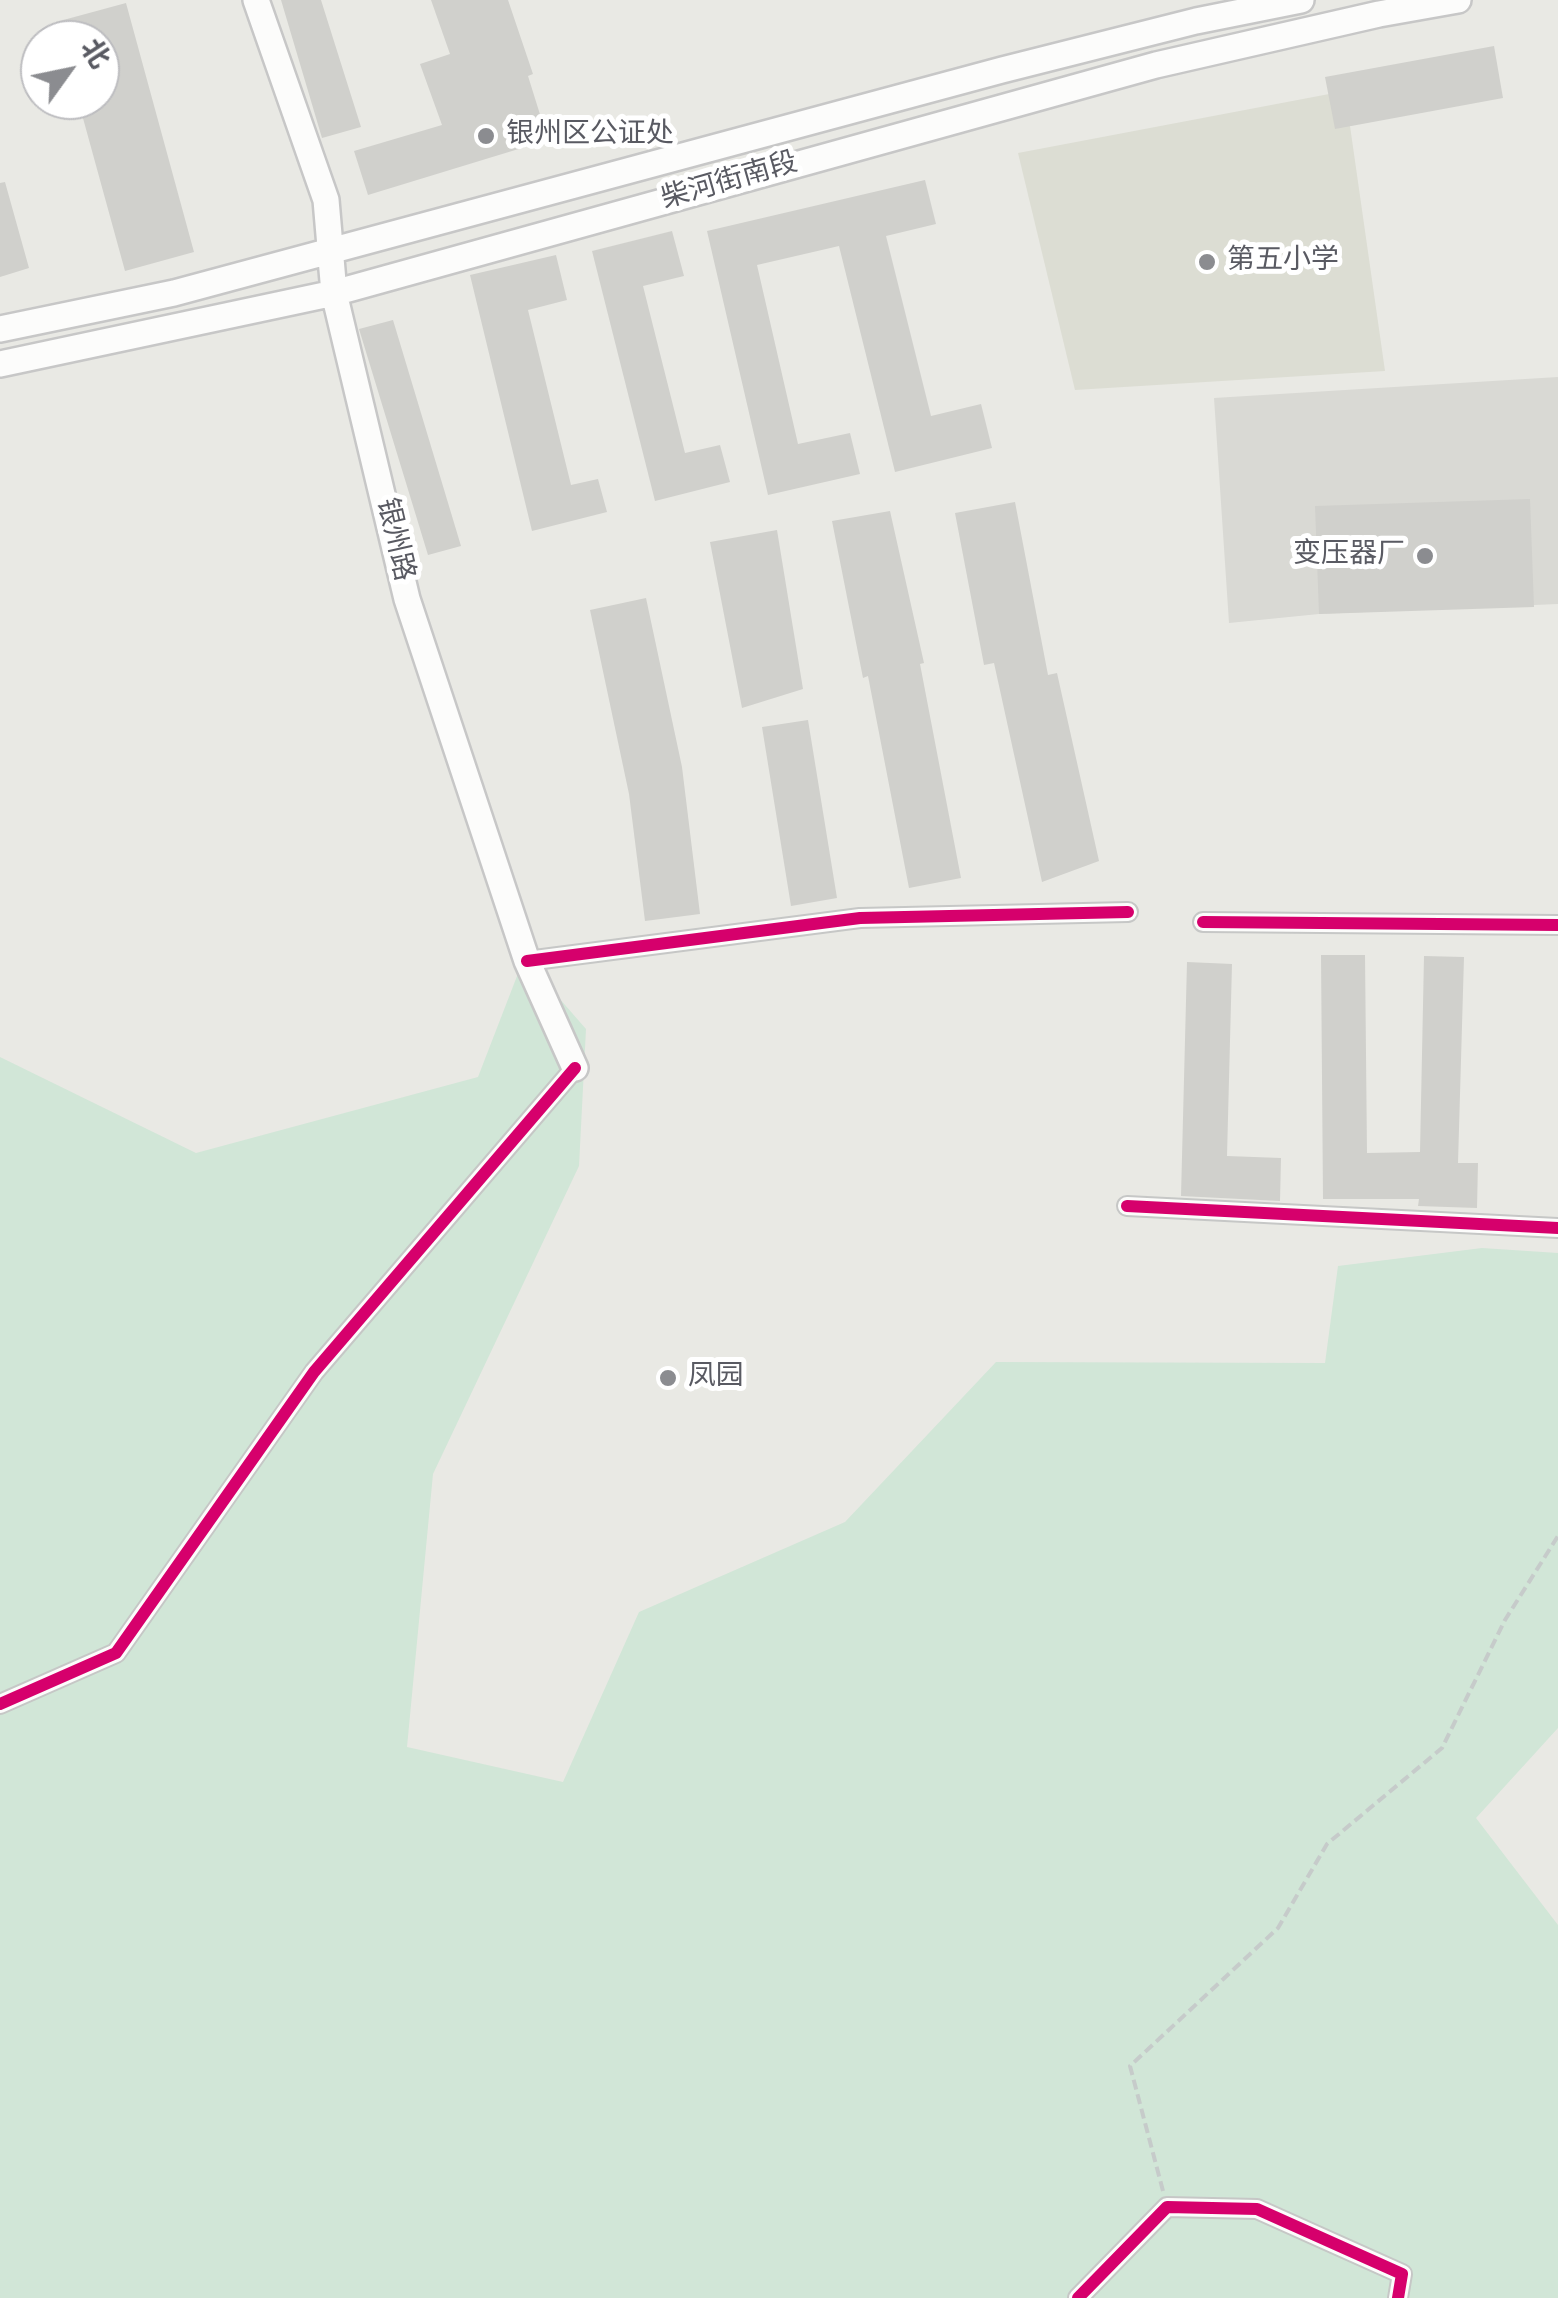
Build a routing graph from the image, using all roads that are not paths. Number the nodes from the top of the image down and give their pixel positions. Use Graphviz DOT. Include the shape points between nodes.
graph roads {
  1 [pos="256,0"];
  2 [pos="1300,0"];
  3 [pos="1458,0"];
  4 [pos="330,251"];
  5 [pos="334,293"];
  6 [pos="0,329"];
  7 [pos="0,364"];
  8 [pos="1128,912"];
  9 [pos="1203,922"];
  10 [pos="1558,926"];
  11 [pos="528,961"];
  12 [pos="575,1068"];
  13 [pos="1127,1206"];
  14 [pos="1558,1228"];
  15 [pos="0,1704"];
  16 [pos="1078,2298"];
  17 [pos="1398,2298"];
  1 -- 4 [label="main road, 银州路" via="326,200"];
  2 -- 4 [label="main road, 柴河街南段" via="1002,70"];
  3 -- 5 [label="main road, 柴河街南段" via="1156,65"];
  4 -- 5 [label="main road, 银州路"];
  4 -- 6 [label="main road, 柴河街南段"];
  5 -- 7 [label="main road, 柴河街南段"];
  5 -- 11 [label="main road, 银州路" via="407,599"];
  8 -- 11 [label="street" via="860,918"];
  9 -- 10 [label="street"];
  11 -- 12 [label="main road, 银州路"];
  12 -- 15 [label="street" via="314,1372 116,1653"];
  13 -- 14 [label="street"];
  16 -- 17 [label="street" via="1167,2207 1258,2208 1402,2274"];
}
